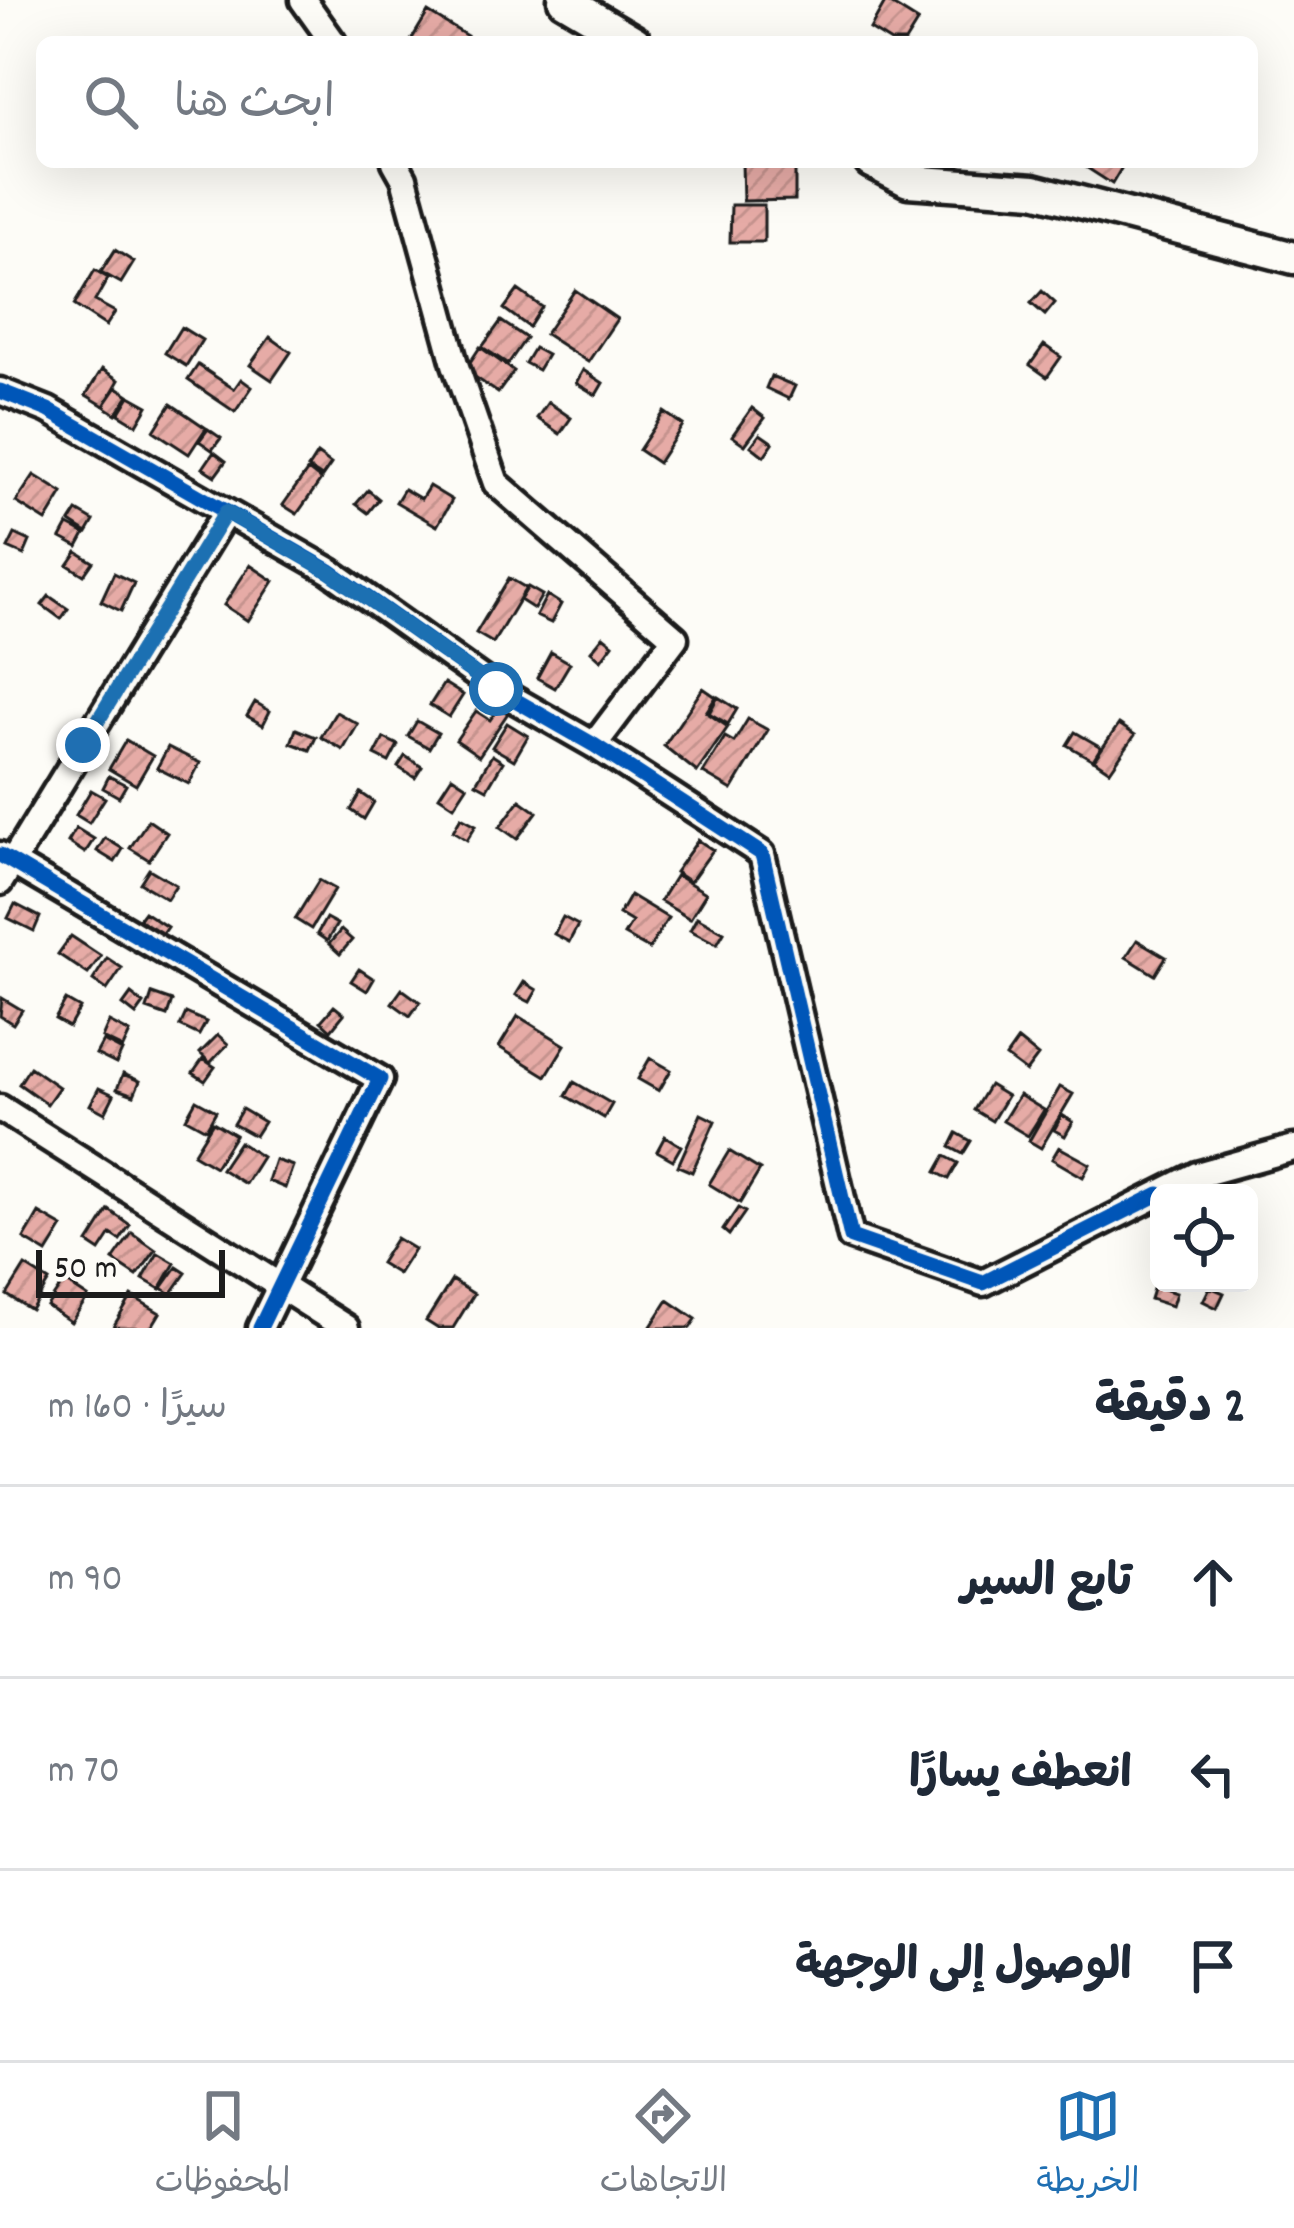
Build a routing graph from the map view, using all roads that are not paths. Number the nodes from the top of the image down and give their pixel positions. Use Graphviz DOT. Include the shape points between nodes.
graph roads {
  1 [pos="303,0"];
  2 [pos="564,0"];
  3 [pos="329,36"];
  4 [pos="625,36"];
  5 [pos="398,168"];
  6 [pos="883,168"];
  7 [pos="1294,258"];
  8 [pos="0,391"];
  9 [pos="226,512"];
  10 [pos="594,745"];
  11 [pos="4,866"];
  12 [pos="0,1108"];
  13 [pos="1294,1148"];
  14 [pos="1178,1184"];
  15 [pos="1150,1199"];
  16 [pos="282,1288"];
  17 [pos="260,1328"];
  18 [pos="346,1328"];
  1 -- 3 [label="street"];
  2 -- 4 [label="street"];
  5 -- 10 [label="street" via="496,482 675,638"];
  6 -- 7 [label="street" via="908,181 1034,190"];
  8 -- 9 [label="street"];
  9 -- 10 [label="street"];
  9 -- 11 [label="street"];
  10 -- 15 [label="street" via="762,854 851,1237 983,1283"];
  11 -- 16 [label="street" via="380,1079"];
  12 -- 16 [label="street"];
  13 -- 14 [label="street"];
  16 -- 17 [label="street"];
  16 -- 18 [label="street"];
}
